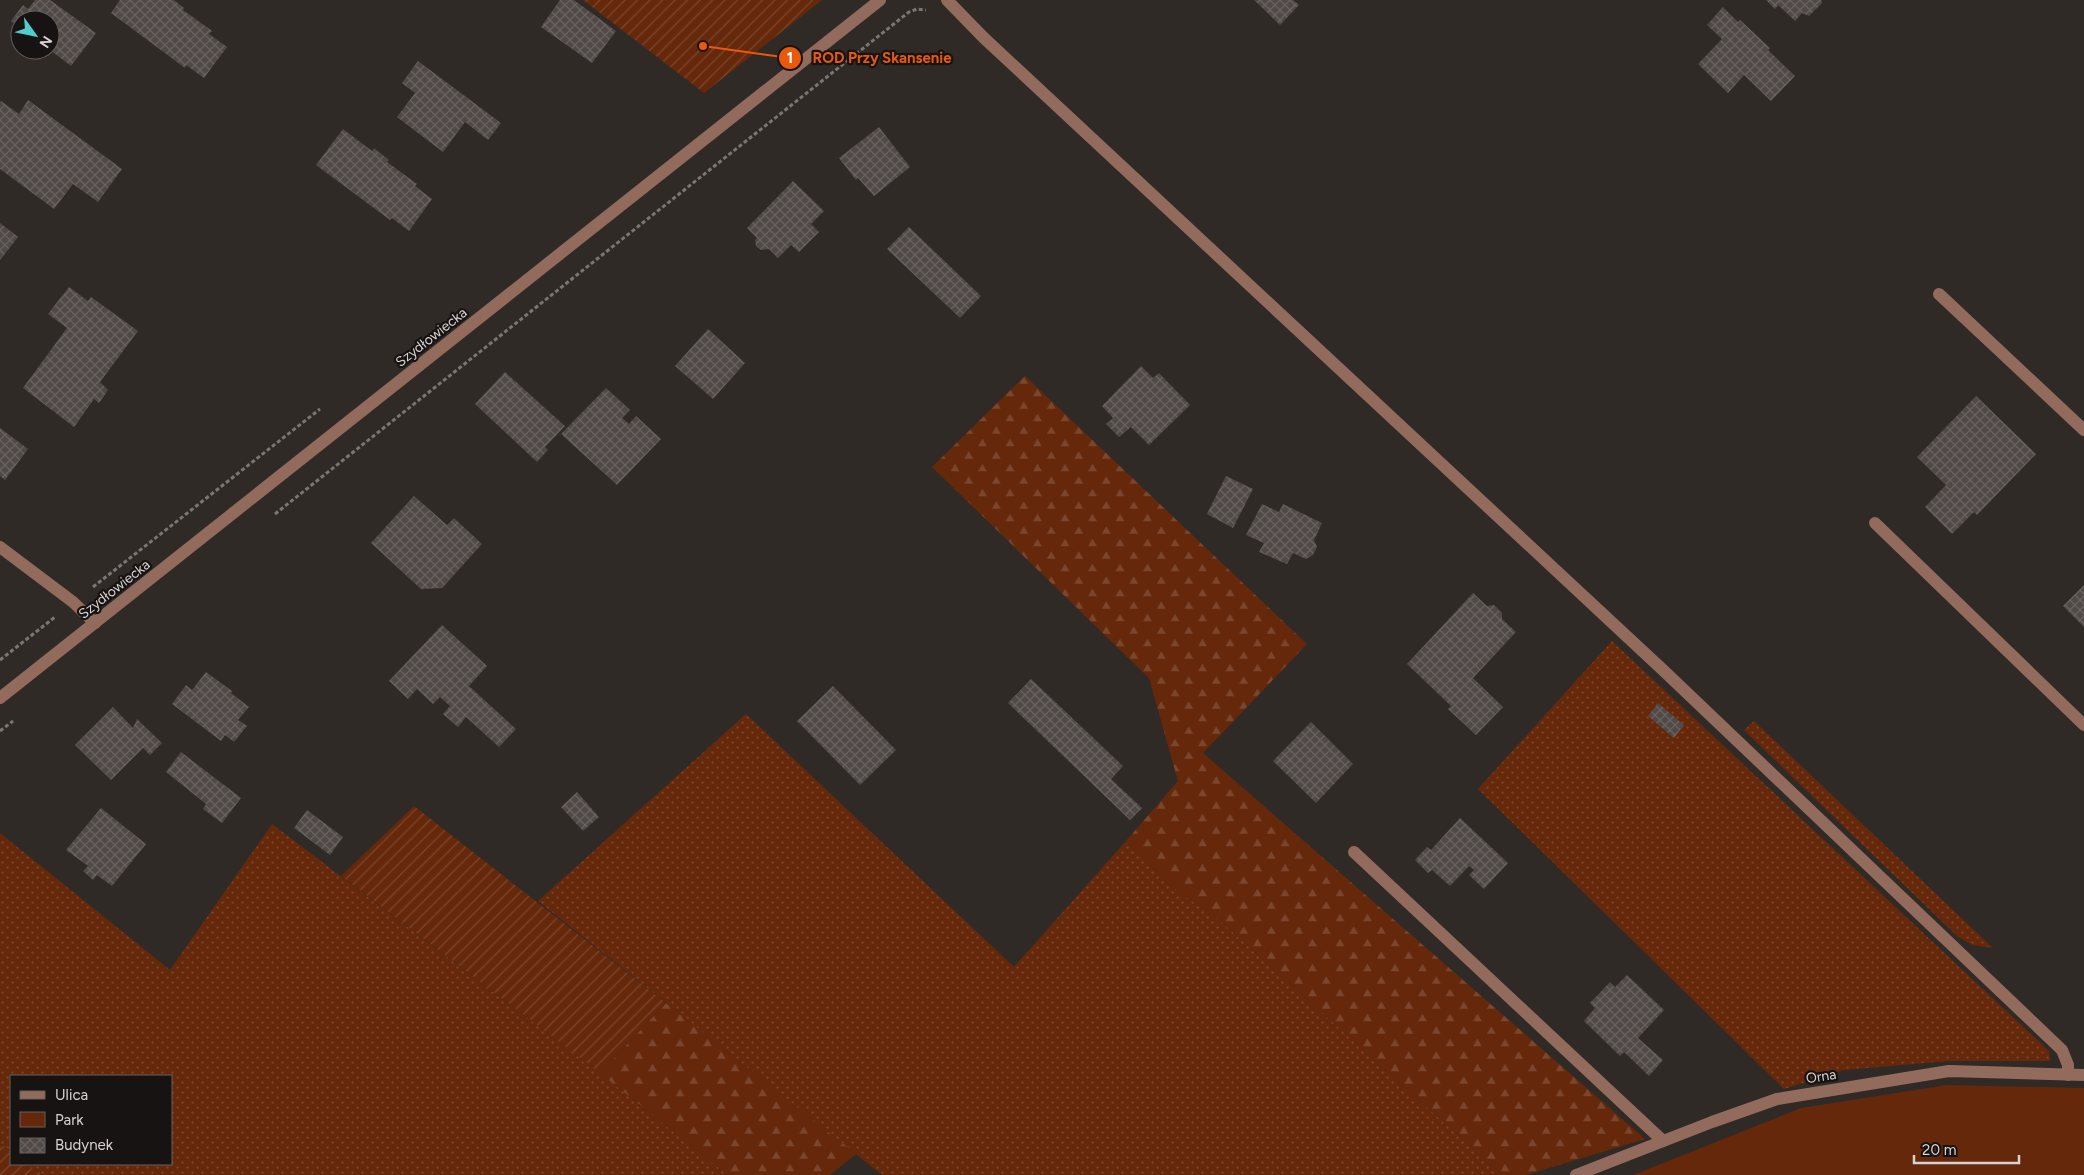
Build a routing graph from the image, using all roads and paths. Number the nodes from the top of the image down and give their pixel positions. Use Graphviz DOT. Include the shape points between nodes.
graph roads {
  1 [pos="880,0"];
  2 [pos="947,0"];
  3 [pos="1938,294"];
  4 [pos="2084,430"];
  5 [pos="269,519"];
  6 [pos="1875,524"];
  7 [pos="0,547"];
  8 [pos="95,623"];
  9 [pos="0,698"];
  10 [pos="15,720"];
  11 [pos="2084,725"];
  12 [pos="0,731"];
  13 [pos="1354,852"];
  14 [pos="2068,1075"];
  15 [pos="2084,1075"];
  16 [pos="1663,1141"];
  17 [pos="1576,1175"];
  1 -- 8 [label="street, Szydłowiecka"];
  2 -- 5 [label="path" via="932,14 924,8 909,12"];
  2 -- 14 [label="street" via="1664,671 2062,1050"];
  3 -- 4 [label="street"];
  6 -- 11 [label="street"];
  7 -- 8 [label="street" via="73,602"];
  8 -- 9 [label="street, Szydłowiecka"];
  10 -- 12 [label="path"];
  13 -- 16 [label="street"];
  14 -- 15 [label="street, Orna"];
  14 -- 16 [label="street, Orna" via="1949,1071 1777,1099"];
  16 -- 17 [label="street, Orna"];
}
